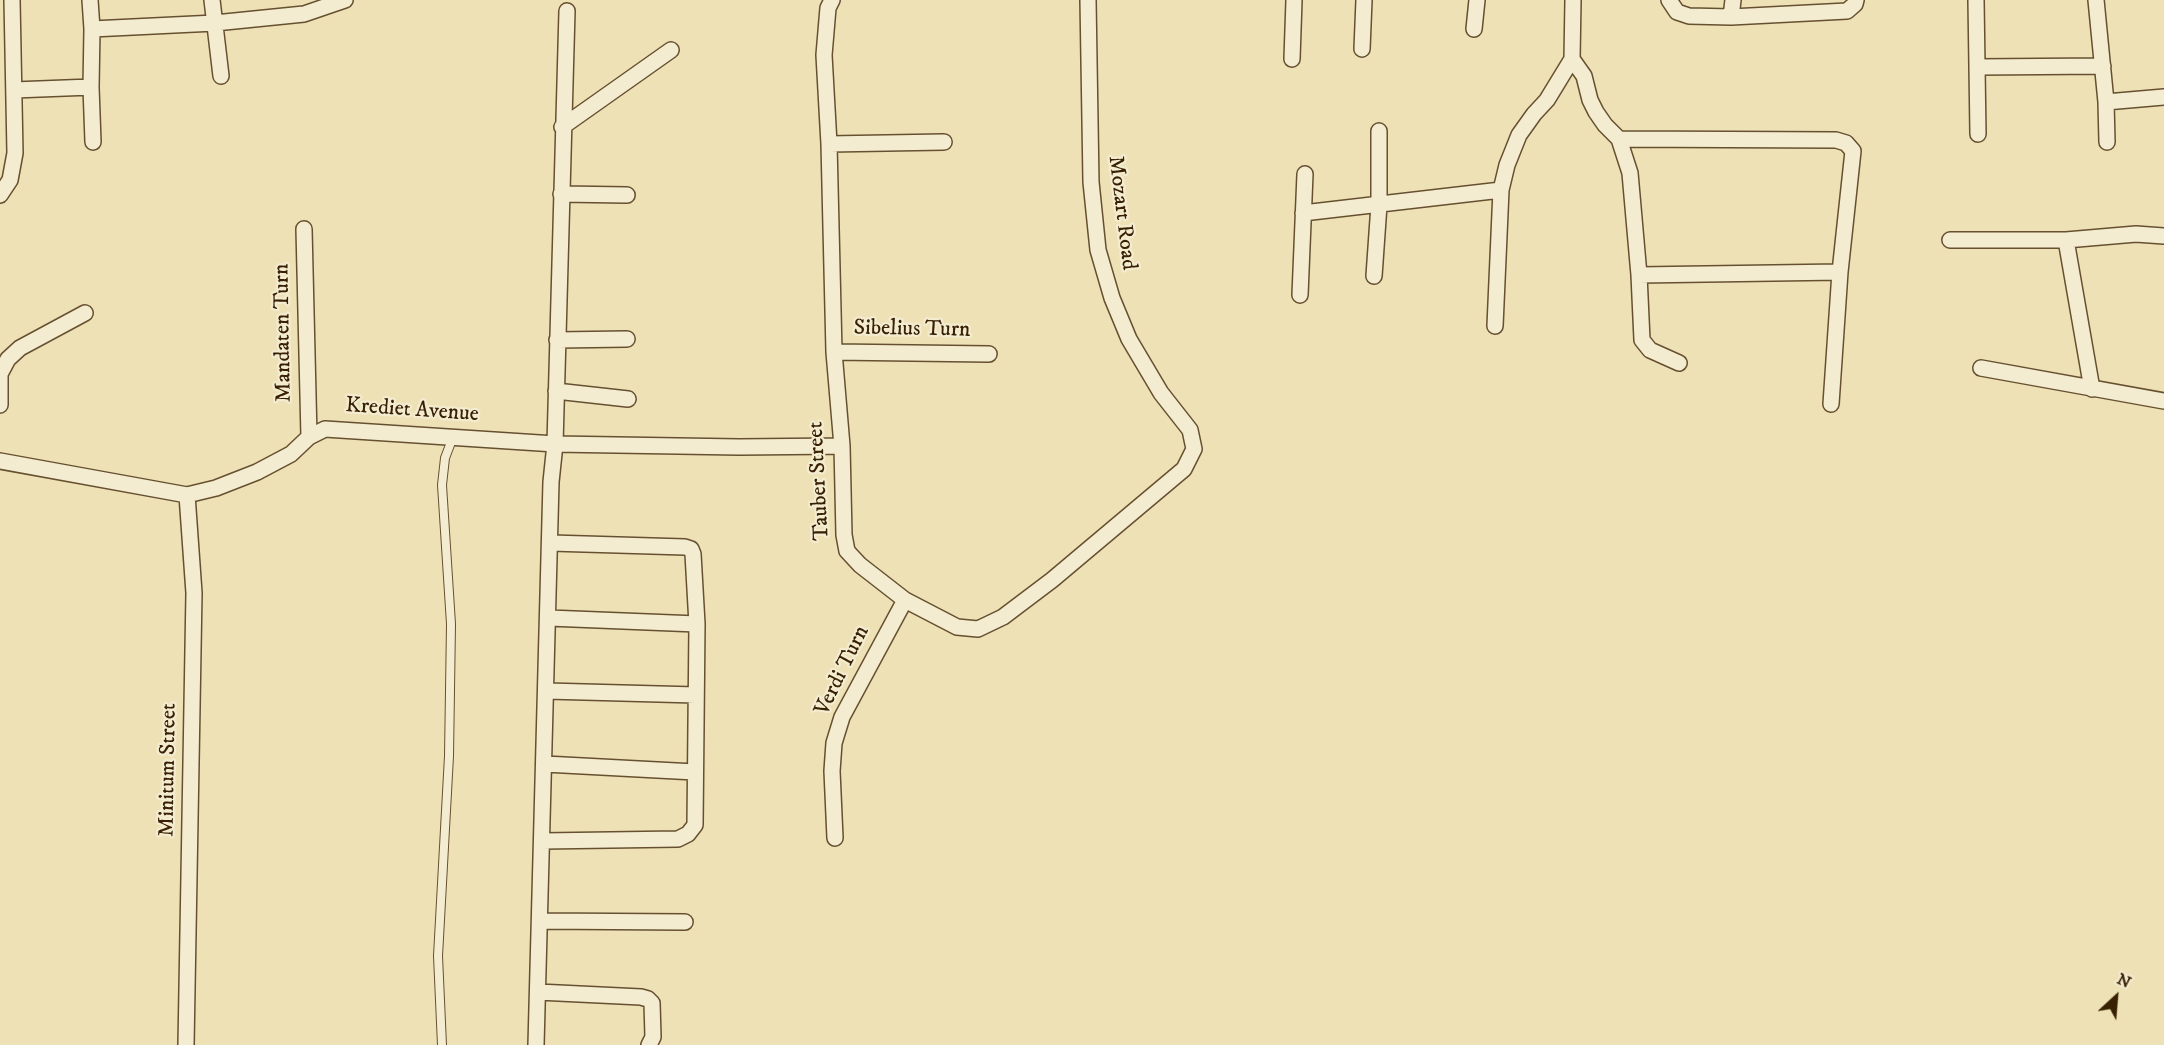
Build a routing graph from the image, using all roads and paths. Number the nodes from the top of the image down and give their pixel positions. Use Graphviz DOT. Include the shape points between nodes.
graph roads {
  1 [pos="12,0"];
  2 [pos="90,0"];
  3 [pos="212,0"];
  4 [pos="345,0"];
  5 [pos="832,0"];
  6 [pos="1088,0"];
  7 [pos="1294,0"];
  8 [pos="1364,0"];
  9 [pos="1477,0"];
  10 [pos="1573,0"];
  11 [pos="1669,0"];
  12 [pos="1733,0"];
  13 [pos="1856,0"];
  14 [pos="1976,0"];
  15 [pos="2096,0"];
  16 [pos="283,8"];
  17 [pos="567,11"];
  18 [pos="1731,17"];
  19 [pos="215,23"];
  20 [pos="92,29"];
  21 [pos="1474,29"];
  22 [pos="1362,49"];
  23 [pos="671,50"];
  24 [pos="1292,59"];
  25 [pos="1572,59"];
  26 [pos="2103,66"];
  27 [pos="1978,67"];
  28 [pos="221,76"];
  29 [pos="91,87"];
  30 [pos="14,90"];
  31 [pos="2164,97"];
  32 [pos="2106,102"];
  33 [pos="562,127"];
  34 [pos="1379,130"];
  35 [pos="1978,134"];
  36 [pos="1619,139"];
  37 [pos="93,142"];
  38 [pos="944,142"];
  39 [pos="2107,142"];
  40 [pos="829,144"];
  41 [pos="1305,174"];
  42 [pos="1501,190"];
  43 [pos="561,194"];
  44 [pos="0,195"];
  45 [pos="627,195"];
  46 [pos="1379,205"];
  47 [pos="1303,213"];
  48 [pos="304,229"];
  49 [pos="2164,236"];
  50 [pos="1950,240"];
  51 [pos="2066,240"];
  52 [pos="1840,272"];
  53 [pos="1639,274"];
  54 [pos="1374,276"];
  55 [pos="1300,295"];
  56 [pos="85,313"];
  57 [pos="1495,326"];
  58 [pos="627,339"];
  59 [pos="557,340"];
  60 [pos="834,352"];
  61 [pos="989,354"];
  62 [pos="1679,363"];
  63 [pos="1981,368"];
  64 [pos="2092,390"];
  65 [pos="556,391"];
  66 [pos="628,399"];
  67 [pos="2164,401"];
  68 [pos="1831,404"];
  69 [pos="0,405"];
  70 [pos="454,436"];
  71 [pos="309,437"];
  72 [pos="1194,443"];
  73 [pos="555,444"];
  74 [pos="842,446"];
  75 [pos="0,461"];
  76 [pos="187,495"];
  77 [pos="551,543"];
  78 [pos="905,600"];
  79 [pos="549,618"];
  80 [pos="697,624"];
  81 [pos="547,691"];
  82 [pos="696,695"];
  83 [pos="545,764"];
  84 [pos="695,772"];
  85 [pos="835,838"];
  86 [pos="543,842"];
  87 [pos="540,921"];
  88 [pos="685,922"];
  89 [pos="538,992"];
  90 [pos="186,1045"];
  91 [pos="442,1045"];
  92 [pos="536,1045"];
  93 [pos="649,1045"];
  1 -- 30 [label="street"];
  2 -- 20 [label="street"];
  3 -- 19 [label="street"];
  4 -- 16 [label="street" via="304,14"];
  5 -- 40 [label="street, Tauber Street" via="824,55"];
  6 -- 72 [label="street, Mozart Road" via="1091,182 1098,250 1129,339 1161,393 1191,430"];
  7 -- 24 [label="street"];
  8 -- 22 [label="street"];
  9 -- 21 [label="street"];
  10 -- 25 [label="street"];
  11 -- 18 [label="street" via="1683,14"];
  12 -- 18 [label="street"];
  13 -- 18 [label="street" via="1847,11"];
  14 -- 27 [label="street"];
  15 -- 26 [label="street"];
  16 -- 19 [label="street"];
  17 -- 33 [label="street"];
  19 -- 20 [label="street"];
  19 -- 28 [label="street"];
  20 -- 29 [label="street"];
  23 -- 33 [label="street"];
  25 -- 36 [label="street" via="1584,76 1596,112"];
  25 -- 42 [label="street" via="1519,135"];
  26 -- 27 [label="street"];
  26 -- 32 [label="street"];
  27 -- 35 [label="street"];
  29 -- 30 [label="street"];
  29 -- 37 [label="street"];
  30 -- 44 [label="street" via="15,153 10,180"];
  31 -- 32 [label="street"];
  32 -- 39 [label="street"];
  33 -- 43 [label="street"];
  34 -- 46 [label="street"];
  36 -- 52 [label="street" via="1846,143 1853,151"];
  36 -- 53 [label="street" via="1630,173"];
  38 -- 40 [label="street"];
  40 -- 60 [label="street, Tauber Street"];
  41 -- 47 [label="street"];
  42 -- 46 [label="street"];
  42 -- 57 [label="street"];
  43 -- 45 [label="street"];
  43 -- 59 [label="street"];
  46 -- 47 [label="street"];
  46 -- 54 [label="street"];
  47 -- 55 [label="street"];
  48 -- 71 [label="street, Mandaten Turn"];
  49 -- 51 [label="street" via="2136,234"];
  50 -- 51 [label="street"];
  51 -- 64 [label="street"];
  52 -- 53 [label="street"];
  52 -- 68 [label="street"];
  53 -- 62 [label="street" via="1642,340 1650,350"];
  56 -- 69 [label="street" via="20,348 8,359 0,374"];
  58 -- 59 [label="street"];
  59 -- 65 [label="street"];
  60 -- 61 [label="street, Sibelius Turn"];
  60 -- 74 [label="street, Tauber Street"];
  63 -- 64 [label="street"];
  64 -- 67 [label="street"];
  65 -- 66 [label="street"];
  65 -- 73 [label="street"];
  70 -- 71 [label="street, Krediet Avenue" via="325,429"];
  70 -- 73 [label="street, Krediet Avenue"];
  70 -- 91 [label="lane" via="445,458 442,485 451,624 449,756 438,957"];
  71 -- 76 [label="street, Krediet Avenue" via="291,453 257,472"];
  72 -- 78 [label="street, Tauber Street" via="1184,469 1003,617 978,629 957,627"];
  73 -- 74 [label="street, Krediet Avenue"];
  73 -- 77 [label="street"];
  74 -- 78 [label="street, Tauber Street" via="847,551"];
  75 -- 76 [label="street, Krediet Avenue"];
  76 -- 90 [label="street, Minitum Street" via="194,593"];
  77 -- 79 [label="street"];
  77 -- 80 [label="street" via="691,549"];
  78 -- 85 [label="street, Verdi Turn" via="842,717 834,743"];
  79 -- 80 [label="street"];
  79 -- 81 [label="street"];
  80 -- 82 [label="street"];
  81 -- 82 [label="street"];
  81 -- 83 [label="street"];
  82 -- 84 [label="street"];
  83 -- 84 [label="street"];
  83 -- 86 [label="street"];
  84 -- 86 [label="street" via="695,825 678,839"];
  86 -- 87 [label="street"];
  87 -- 88 [label="street"];
  87 -- 89 [label="street"];
  89 -- 92 [label="street"];
  89 -- 93 [label="street" via="648,999 652,1003 653,1037"];
}
